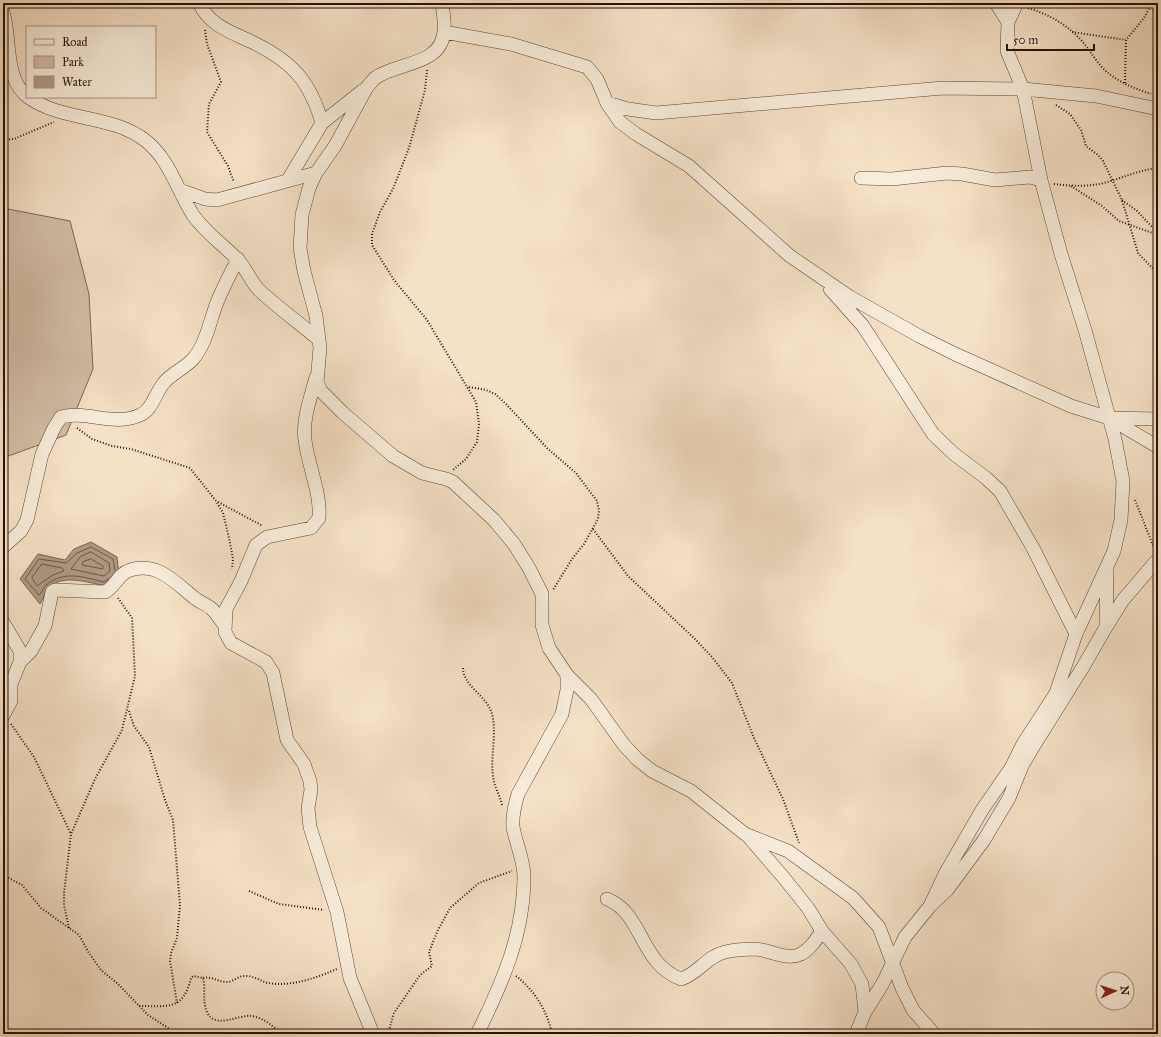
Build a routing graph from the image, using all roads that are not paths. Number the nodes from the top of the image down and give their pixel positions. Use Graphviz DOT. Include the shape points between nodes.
graph roads {
  1 [pos="199,3"];
  2 [pos="442,3"];
  3 [pos="996,3"];
  4 [pos="1017,3"];
  5 [pos="3,12"];
  6 [pos="1008,22"];
  7 [pos="444,32"];
  8 [pos="367,87"];
  9 [pos="1023,89"];
  10 [pos="26,96"];
  11 [pos="29,98"];
  12 [pos="607,103"];
  13 [pos="1158,109"];
  14 [pos="322,123"];
  15 [pos="316,174"];
  16 [pos="861,178"];
  17 [pos="288,180"];
  18 [pos="1041,180"];
  19 [pos="180,190"];
  20 [pos="238,259"];
  21 [pos="817,274"];
  22 [pos="317,338"];
  23 [pos="317,375"];
  24 [pos="1110,418"];
  25 [pos="1158,419"];
  26 [pos="1158,447"];
  27 [pos="3,547"];
  28 [pos="1157,560"];
  29 [pos="1107,567"];
  30 [pos="3,622"];
  31 [pos="225,626"];
  32 [pos="1106,627"];
  33 [pos="1076,634"];
  34 [pos="20,662"];
  35 [pos="567,675"];
  36 [pos="5,714"];
  37 [pos="745,834"];
  38 [pos="607,899"];
  39 [pos="930,906"];
  40 [pos="822,932"];
  41 [pos="892,964"];
  42 [pos="865,1012"];
  43 [pos="373,1034"];
  44 [pos="477,1034"];
  45 [pos="856,1034"];
  46 [pos="934,1034"];
  1 -- 14 [label="street" via="206,15 223,29 260,46 295,72 313,96"];
  2 -- 7 [label="street"];
  3 -- 6 [label="street"];
  4 -- 6 [label="street"];
  5 -- 10 [label="street" via="14,76 20,90"];
  6 -- 9 [label="street" via="1006,51"];
  7 -- 8 [label="street" via="438,48 428,58 375,78"];
  7 -- 12 [label="street" via="502,41 587,67 597,79"];
  8 -- 14 [label="street"];
  8 -- 15 [label="street" via="335,146"];
  9 -- 12 [label="street" via="943,88 656,113"];
  9 -- 13 [label="street" via="1096,96"];
  9 -- 18 [label="street"];
  11 -- 19 [label="street" via="60,113 117,126 137,135 158,152"];
  12 -- 21 [label="street" via="625,126 689,166 790,256"];
  14 -- 17 [label="street"];
  15 -- 17 [label="street"];
  15 -- 22 [label="street" via="309,188 302,215 300,248 316,316"];
  16 -- 18 [label="street" via="892,179 947,173 995,180"];
  17 -- 19 [label="street" via="217,200 205,199"];
  18 -- 24 [label="street"];
  19 -- 20 [label="street" via="193,215 213,238"];
  20 -- 22 [label="street" via="258,289"];
  20 -- 27 [label="street" via="218,300 202,345 183,369 166,380 146,412 122,419 61,417 42,454 27,520 21,531"];
  21 -- 24 [label="street" via="882,316 955,354 1071,406"];
  21 -- 33 [label="street" via="863,326 933,434 1000,491 1040,560"];
  22 -- 23 [label="street" via="320,356"];
  23 -- 31 [label="street" via="308,407 304,435 318,501 319,518 308,529 278,534 262,540 254,549 226,609"];
  23 -- 35 [label="street" via="318,387 327,398 392,456 422,473 454,482 514,544 539,584 544,604 544,635 549,648"];
  24 -- 25 [label="street"];
  24 -- 26 [label="street"];
  24 -- 29 [label="street" via="1123,481 1118,539"];
  28 -- 32 [label="street" via="1123,600"];
  29 -- 32 [label="street"];
  29 -- 33 [label="street"];
  30 -- 34 [label="street" via="20,650"];
  31 -- 34 [label="street" via="212,609 164,573 142,568 128,570 110,590 94,593 55,590 52,592 42,633 32,651"];
  31 -- 43 [label="street" via="226,635 231,643 266,662 273,673 287,740 304,764 310,781 310,826 337,912 355,991"];
  32 -- 39 [label="street" via="1029,753 1009,798 984,840 946,890"];
  33 -- 39 [label="street" via="1052,701 982,810 945,874"];
  34 -- 36 [label="street" via="11,684 11,701"];
  35 -- 37 [label="street" via="591,699 637,759 691,791"];
  35 -- 44 [label="street" via="568,690 562,714 521,789 515,805 513,827 524,867 518,934 514,952"];
  37 -- 40 [label="street" via="808,908"];
  37 -- 41 [label="street" via="773,844 806,863 853,898 875,921 883,935"];
  38 -- 40 [label="street" via="626,911 645,947 664,970 681,979 688,977 713,957 724,952 757,949 796,956 811,946"];
  39 -- 41 [label="street" via="909,932"];
  40 -- 42 [label="street" via="858,975 864,995"];
  41 -- 42 [label="street"];
  41 -- 46 [label="street" via="913,1010"];
  42 -- 45 [label="street"];
}
